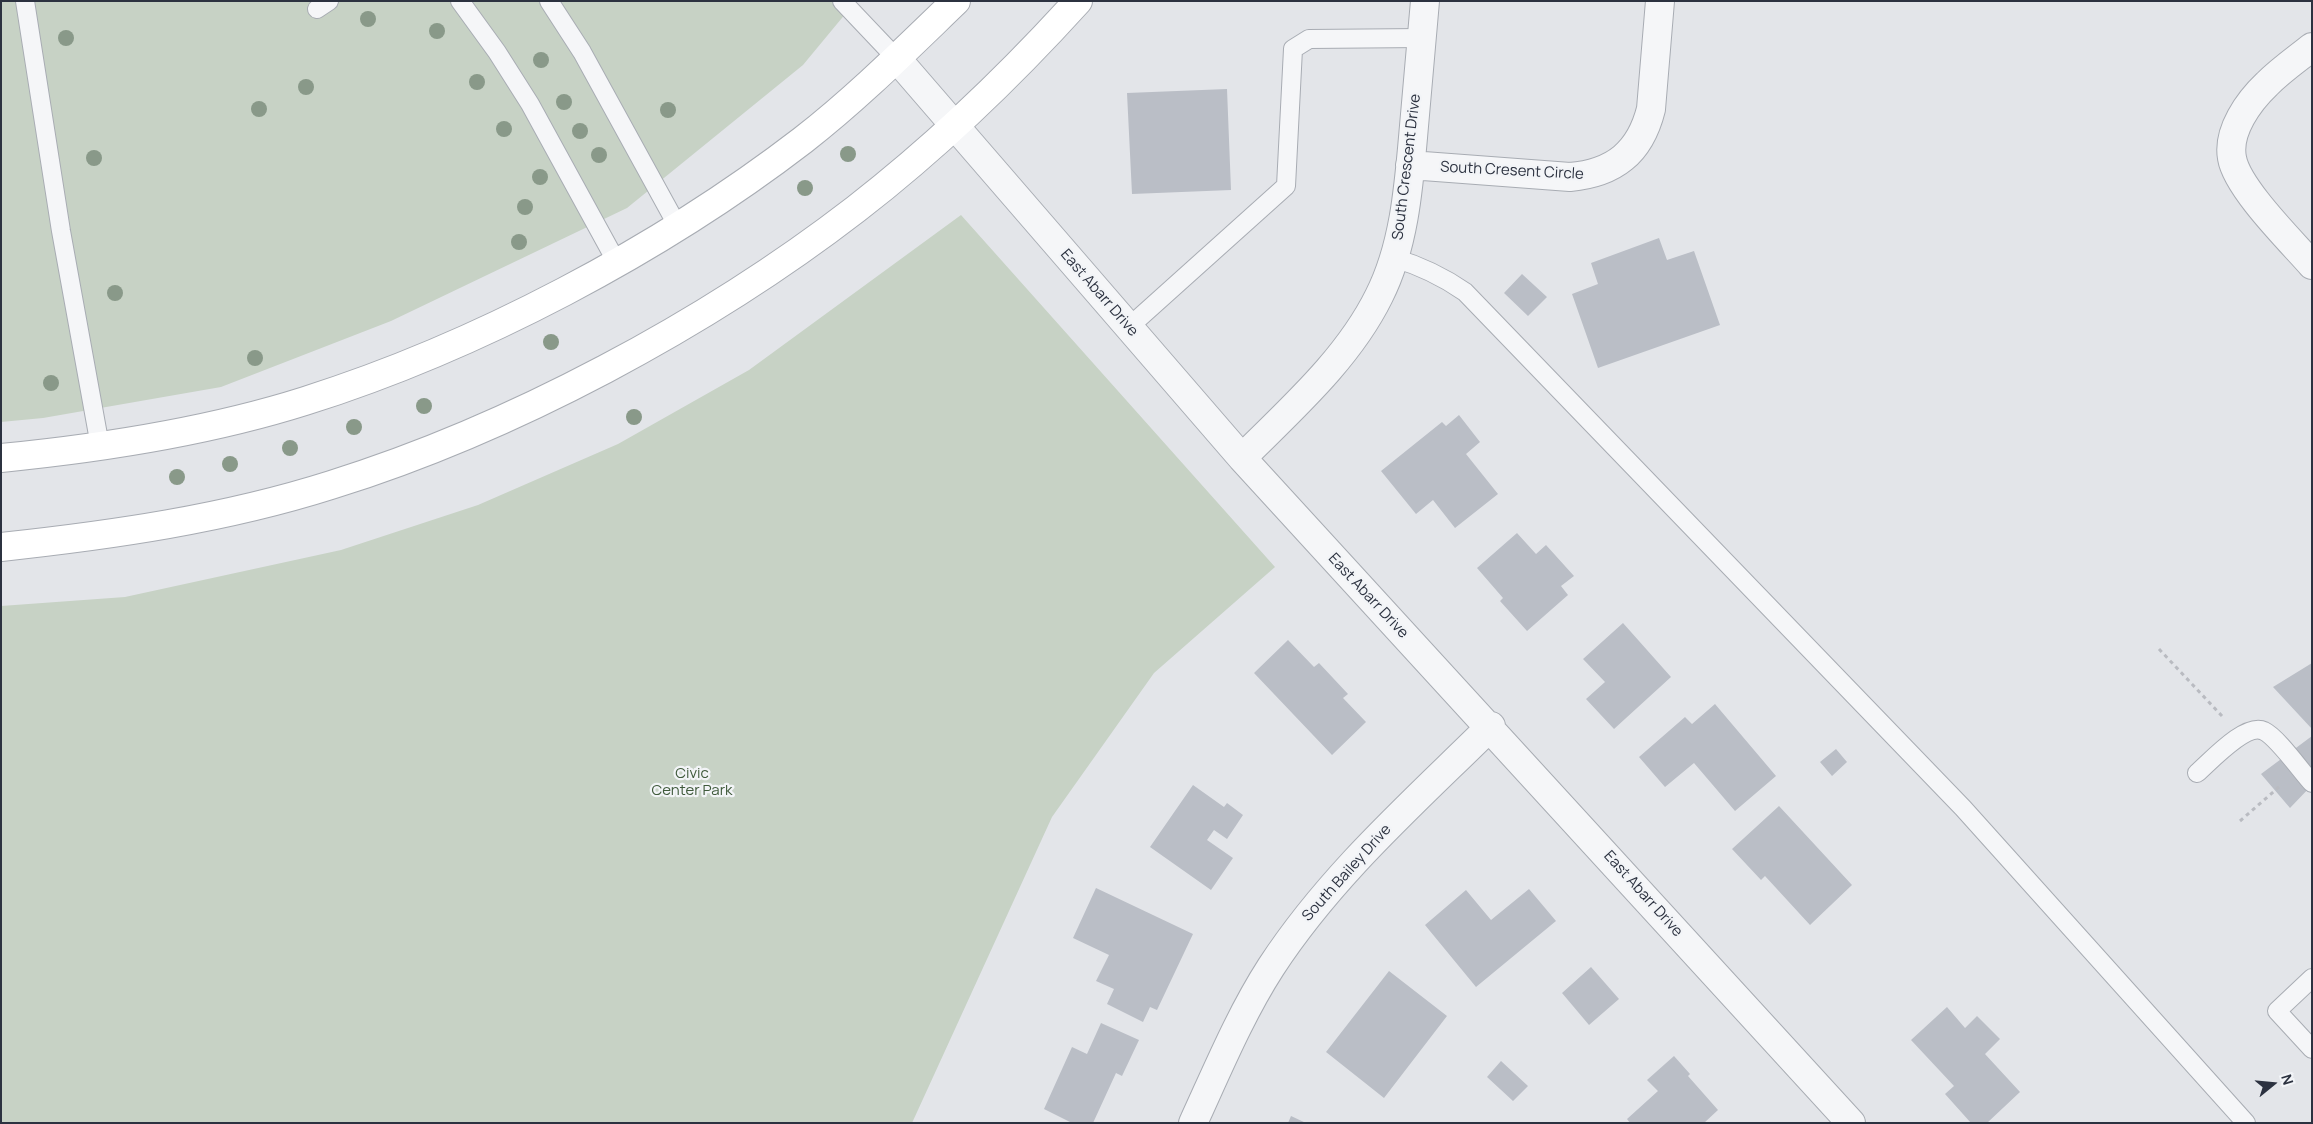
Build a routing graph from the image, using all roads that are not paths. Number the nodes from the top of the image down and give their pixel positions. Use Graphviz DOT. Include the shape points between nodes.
graph roads {
  1 [pos="25,1"];
  2 [pos="460,1"];
  3 [pos="549,1"];
  4 [pos="842,1"];
  5 [pos="956,1"];
  6 [pos="1078,1"];
  7 [pos="1425,1"];
  8 [pos="1660,1"];
  9 [pos="1422,38"];
  10 [pos="2312,47"];
  11 [pos="897,59"];
  12 [pos="955,125"];
  13 [pos="1410,166"];
  14 [pos="677,225"];
  15 [pos="1394,258"];
  16 [pos="616,261"];
  17 [pos="2312,265"];
  18 [pos="1129,328"];
  19 [pos="100,446"];
  20 [pos="1,458"];
  21 [pos="1242,458"];
  22 [pos="1,547"];
  23 [pos="1490,726"];
  24 [pos="2197,773"];
  25 [pos="2312,784"];
  26 [pos="2312,978"];
  27 [pos="2312,1049"];
  28 [pos="1193,1123"];
  29 [pos="1851,1123"];
  30 [pos="2246,1123"];
  1 -- 19 [label="lane" via="62,240"];
  2 -- 16 [label="lane" via="530,104"];
  3 -- 14 [label="lane" via="582,52"];
  4 -- 11 [label="lane"];
  5 -- 11 [label="main road"];
  6 -- 12 [label="main road"];
  7 -- 9 [label="street, South Crescent Drive"];
  8 -- 13 [label="street, South Cresent Circle" via="1651,110 1646,127 1626,157 1592,175 1570,176"];
  9 -- 13 [label="street, South Crescent Drive"];
  9 -- 18 [label="lane" via="1309,39 1294,49 1286,186"];
  10 -- 17 [label="street" via="2267,84 2246,108 2234,132 2232,158 2244,185 2263,211"];
  11 -- 12 [label="street, East Abarr Drive"];
  11 -- 14 [label="main road" via="804,139 725,196"];
  12 -- 18 [label="street, East Abarr Drive"];
  12 -- 22 [label="main road" via="858,208 772,269 647,345 520,410 387,466 329,486 202,518"];
  13 -- 15 [label="street, South Crescent Drive" via="1402,229"];
  14 -- 16 [label="main road"];
  15 -- 21 [label="street, South Crescent Drive" via="1379,297 1341,354"];
  15 -- 30 [label="lane" via="1424,267 1465,292 1963,808"];
  16 -- 19 [label="main road" via="483,331 357,383 248,417"];
  18 -- 21 [label="street, East Abarr Drive"];
  19 -- 20 [label="main road"];
  21 -- 23 [label="street, East Abarr Drive"];
  23 -- 28 [label="street, South Bailey Drive" via="1363,852 1315,906 1270,968 1229,1044"];
  23 -- 29 [label="street, East Abarr Drive"];
  24 -- 25 [label="lane" via="2244,733 2256,729 2272,738"];
  26 -- 27 [label="lane" via="2278,1011"];
}
